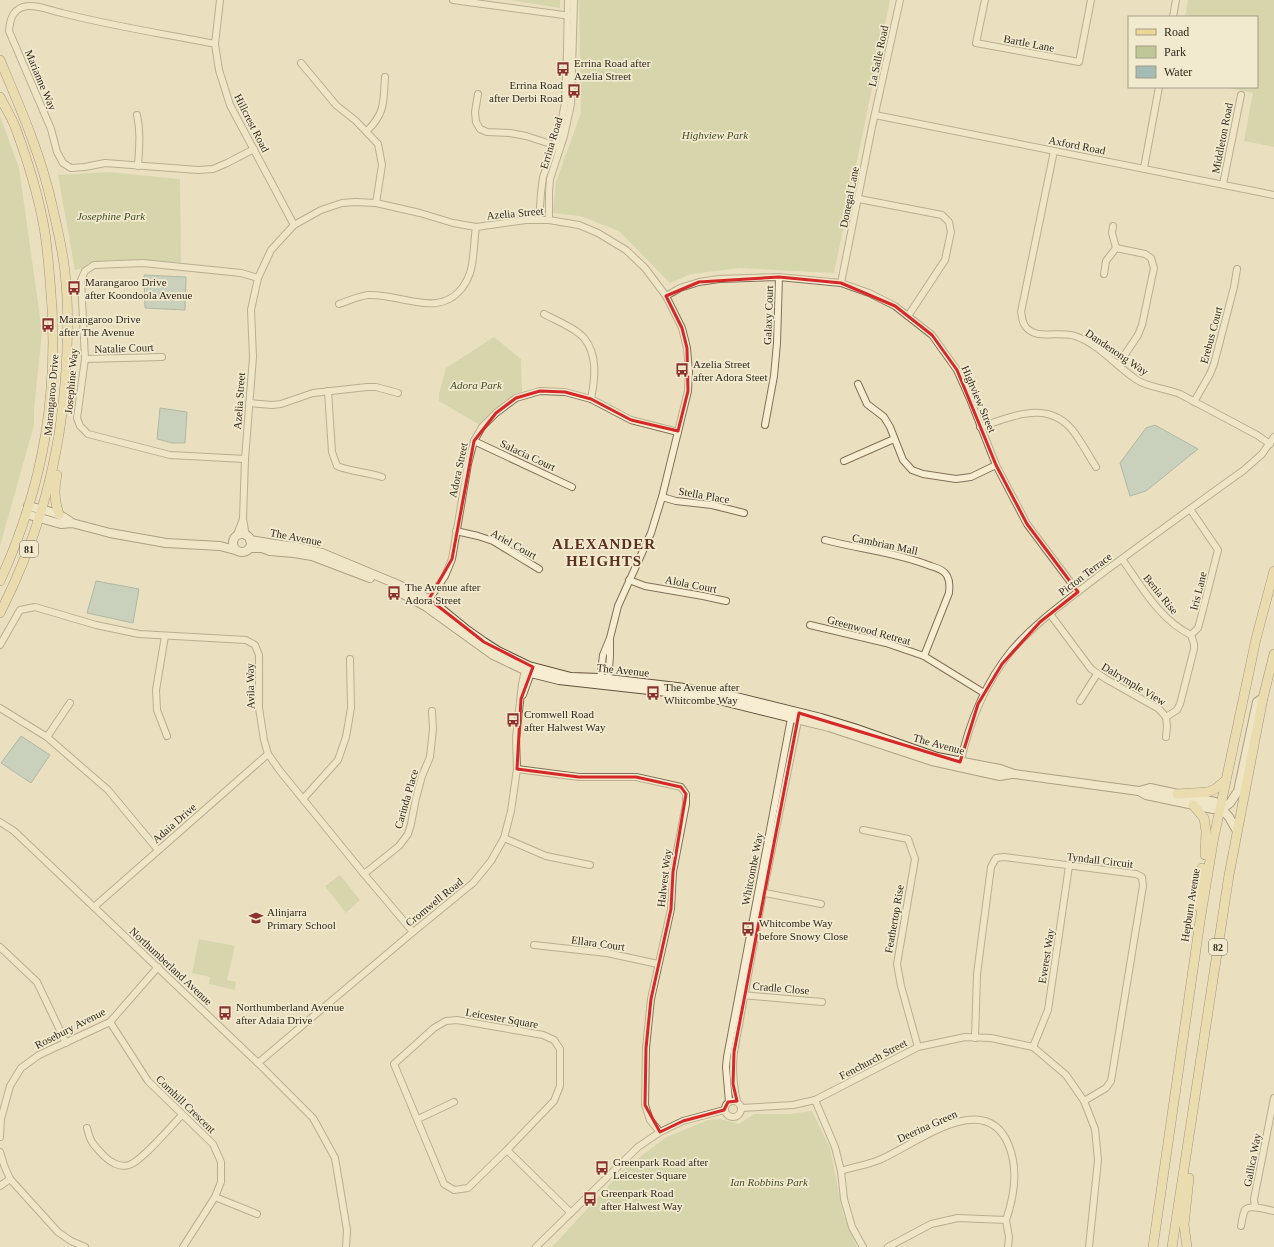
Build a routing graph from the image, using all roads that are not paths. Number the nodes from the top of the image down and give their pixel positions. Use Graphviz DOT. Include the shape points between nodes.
graph roads {
  1 [pos="220,0"];
  2 [pos="453,0"];
  3 [pos="568,0"];
  4 [pos="574,0"];
  5 [pos="900,0"];
  6 [pos="985,0"];
  7 [pos="1091,0"];
  8 [pos="1176,0"];
  9 [pos="571,16"];
  10 [pos="1173,16"];
  11 [pos="215,44"];
  12 [pos="0,60"];
  13 [pos="301,63"];
  14 [pos="385,77"];
  15 [pos="1159,88"];
  16 [pos="478,94"];
  17 [pos="1241,95"];
  18 [pos="0,97"];
  19 [pos="137,115"];
  20 [pos="875,115"];
  21 [pos="367,131"];
  22 [pos="557,146"];
  23 [pos="254,149"];
  24 [pos="1054,151"];
  25 [pos="138,166"];
  26 [pos="1144,168"];
  27 [pos="1223,184"];
  28 [pos="1274,195"];
  29 [pos="859,199"];
  30 [pos="376,203"];
  31 [pos="539,220"];
  32 [pos="549,220"];
  33 [pos="294,225"];
  34 [pos="1113,226"];
  35 [pos="476,227"];
  36 [pos="1116,248"];
  37 [pos="1237,269"];
  38 [pos="1104,274"];
  39 [pos="779,277"];
  40 [pos="258,278"];
  41 [pos="841,283"];
  42 [pos="666,296"];
  43 [pos="339,304"];
  44 [pos="544,314"];
  45 [pos="908,316"];
  46 [pos="162,357"];
  47 [pos="85,359"];
  48 [pos="1118,365"];
  49 [pos="858,384"];
  50 [pos="328,391"];
  51 [pos="398,393"];
  52 [pos="591,399"];
  53 [pos="1194,402"];
  54 [pos="249,403"];
  55 [pos="765,425"];
  56 [pos="980,427"];
  57 [pos="678,432"];
  58 [pos="60,436"];
  59 [pos="1274,437"];
  60 [pos="894,439"];
  61 [pos="474,441"];
  62 [pos="1270,444"];
  63 [pos="245,459"];
  64 [pos="844,461"];
  65 [pos="996,465"];
  66 [pos="1096,467"];
  67 [pos="382,477"];
  68 [pos="572,487"];
  69 [pos="662,497"];
  70 [pos="1190,509"];
  71 [pos="27,510"];
  72 [pos="744,513"];
  73 [pos="41,514"];
  74 [pos="59,514"];
  75 [pos="242,519"];
  76 [pos="72,523"];
  77 [pos="456,531"];
  78 [pos="825,540"];
  79 [pos="249,541"];
  80 [pos="235,543"];
  81 [pos="1122,559"];
  82 [pos="539,569"];
  83 [pos="1274,571"];
  84 [pos="629,580"];
  85 [pos="0,581"];
  86 [pos="1078,592"];
  87 [pos="726,601"];
  88 [pos="427,602"];
  89 [pos="0,613"];
  90 [pos="1050,614"];
  91 [pos="810,625"];
  92 [pos="1191,635"];
  93 [pos="165,636"];
  94 [pos="0,645"];
  95 [pos="1274,654"];
  96 [pos="924,656"];
  97 [pos="350,659"];
  98 [pos="529,669"];
  99 [pos="1097,674"];
  100 [pos="604,682"];
  101 [pos="984,693"];
  102 [pos="1263,698"];
  103 [pos="1080,701"];
  104 [pos="70,703"];
  105 [pos="0,708"];
  106 [pos="432,711"];
  107 [pos="795,715"];
  108 [pos="1166,717"];
  109 [pos="167,736"];
  110 [pos="47,737"];
  111 [pos="1166,737"];
  112 [pos="268,754"];
  113 [pos="959,765"];
  114 [pos="517,769"];
  115 [pos="1226,780"];
  116 [pos="1139,791"];
  117 [pos="1177,794"];
  118 [pos="303,799"];
  119 [pos="1194,805"];
  120 [pos="1220,807"];
  121 [pos="0,822"];
  122 [pos="863,830"];
  123 [pos="1237,831"];
  124 [pos="504,838"];
  125 [pos="158,850"];
  126 [pos="590,865"];
  127 [pos="1069,866"];
  128 [pos="364,874"];
  129 [pos="761,893"];
  130 [pos="821,904"];
  131 [pos="94,907"];
  132 [pos="1200,921"];
  133 [pos="413,932"];
  134 [pos="534,945"];
  135 [pos="0,947"];
  136 [pos="658,964"];
  137 [pos="158,966"];
  138 [pos="742,995"];
  139 [pos="822,1002"];
  140 [pos="110,1022"];
  141 [pos="975,1038"];
  142 [pos="66,1042"];
  143 [pos="918,1046"];
  144 [pos="1033,1047"];
  145 [pos="258,1063"];
  146 [pos="1274,1098"];
  147 [pos="815,1100"];
  148 [pos="736,1101"];
  149 [pos="1084,1101"];
  150 [pos="454,1102"];
  151 [pos="729,1102"];
  152 [pos="741,1108"];
  153 [pos="724,1110"];
  154 [pos="182,1115"];
  155 [pos="1,1119"];
  156 [pos="418,1119"];
  157 [pos="87,1128"];
  158 [pos="660,1132"];
  159 [pos="1267,1134"];
  160 [pos="1274,1136"];
  161 [pos="0,1137"];
  162 [pos="1189,1137"];
  163 [pos="507,1150"];
  164 [pos="0,1152"];
  165 [pos="841,1171"];
  166 [pos="10,1179"];
  167 [pos="0,1186"];
  168 [pos="215,1197"];
  169 [pos="1255,1207"];
  170 [pos="1274,1211"];
  171 [pos="571,1213"];
  172 [pos="257,1214"];
  173 [pos="1006,1220"];
  174 [pos="1241,1226"];
  175 [pos="1155,1245"];
  176 [pos="85,1247"];
  177 [pos="183,1247"];
  178 [pos="346,1247"];
  179 [pos="536,1247"];
  180 [pos="863,1247"];
  181 [pos="888,1247"];
  182 [pos="1008,1247"];
  183 [pos="1089,1247"];
  184 [pos="1172,1247"];
  185 [pos="1187,1247"];
  1 -- 11 [label="street, Hillcrest Road"];
  2 -- 9 [label="street"];
  3 -- 9 [label="street, Errina Road"];
  4 -- 9 [label="street, Errina Road"];
  5 -- 20 [label="street, La Salle Road"];
  6 -- 7 [label="street, Bartle Lane" via="976,43 1079,62"];
  8 -- 10 [label="street"];
  9 -- 22 [label="street, Errina Road" via="571,104 564,136"];
  11 -- 23 [label="street, Hillcrest Road" via="219,70 230,105"];
  11 -- 25 [label="street, Marianne Way" via="86,20 34,6 24,6 15,12 10,20 9,32 63,163 71,168 104,163"];
  12 -- 58 [label="main road, Marangaroo Drive / 81" via="33,140 52,204 65,273 66,377"];
  13 -- 21 [label="street" via="336,105"];
  14 -- 21 [label="street" via="382,109 378,120"];
  15 -- 26 [label="street"];
  16 -- 22 [label="street" via="475,112 480,129 526,136"];
  17 -- 27 [label="street, Middleton Road"];
  18 -- 71 [label="main road, Marangaroo Drive / 81" via="16,128 44,223 53,316 53,373 48,424"];
  19 -- 25 [label="street" via="140,128"];
  20 -- 24 [label="street, Axford Road"];
  20 -- 29 [label="street, Donegal Lane"];
  21 -- 30 [label="street" via="378,144 382,165"];
  22 -- 31 [label="street, Errina Road" via="543,177"];
  22 -- 32 [label="street, Errina Road" via="550,179"];
  23 -- 25 [label="street, Marianne Way" via="213,169"];
  23 -- 33 [label="street, Hillcrest Road"];
  24 -- 26 [label="street, Axford Road"];
  24 -- 48 [label="street, Dandenong Way" via="1021,312 1024,325 1032,333 1074,335 1088,341"];
  26 -- 27 [label="street, Axford Road"];
  27 -- 28 [label="street, Axford Road"];
  29 -- 41 [label="street, Donegal Lane"];
  29 -- 45 [label="street" via="942,215 949,222 951,232 945,260"];
  30 -- 33 [label="street, Azelia Street" via="342,203 321,210"];
  30 -- 35 [label="street, Azelia Street"];
  31 -- 32 [label="street, Azelia Street"];
  31 -- 35 [label="street, Azelia Street"];
  32 -- 42 [label="street, Azelia Street" via="579,225 613,241 645,268"];
  33 -- 40 [label="street, Azelia Street" via="271,250"];
  34 -- 36 [label="street"];
  35 -- 43 [label="street" via="471,272 463,287 452,297 441,303 429,304 386,296 367,296"];
  36 -- 38 [label="street" via="1106,261"];
  36 -- 48 [label="street" via="1145,254 1151,258 1154,268 1142,325"];
  37 -- 53 [label="street, Erebus Court" via="1214,364"];
  39 -- 41 [label="street, Highview Street"];
  39 -- 42 [label="street, Highview Street" via="699,282"];
  39 -- 55 [label="street, Galaxy Court" via="774,376"];
  40 -- 47 [label="street, Josephine Way" via="242,273 143,263 94,265 85,271 81,280"];
  40 -- 54 [label="street, Azelia Street" via="251,310 253,357"];
  41 -- 45 [label="street, Highview Street" via="869,293 895,306"];
  42 -- 57 [label="street, Azelia Street" via="682,328 687,348 688,391"];
  44 -- 52 [label="street" via="584,338 593,355 595,380"];
  45 -- 56 [label="street, Highview Street" via="932,335 957,370"];
  46 -- 47 [label="street, Natalie Court"];
  47 -- 63 [label="street, Josephine Way" via="77,418 80,426 88,434 170,455"];
  48 -- 53 [label="street, Dandenong Way" via="1138,381 1170,390"];
  49 -- 60 [label="street" via="868,404 884,417"];
  50 -- 51 [label="street" via="376,387"];
  50 -- 54 [label="street" via="313,393 281,404"];
  50 -- 67 [label="street" via="332,452 337,466 349,471"];
  52 -- 57 [label="street, Adora Street" via="631,420"];
  52 -- 61 [label="street, Adora Street" via="565,392 540,391 516,398 496,413"];
  53 -- 62 [label="street, Dandenong Way"];
  54 -- 63 [label="street, Azelia Street"];
  56 -- 65 [label="street, Highview Street"];
  56 -- 66 [label="street" via="1020,414 1043,413 1059,417 1076,433"];
  57 -- 69 [label="street, Azelia Street"];
  58 -- 73 [label="main road, Marangaroo Drive / 81"];
  58 -- 74 [label="main road" via="61,456 55,489"];
  59 -- 62 [label="street, Picton Terrace"];
  60 -- 64 [label="street"];
  60 -- 65 [label="street" via="903,460 912,470 923,474 956,479 971,477"];
  61 -- 68 [label="street, Salacia Court"];
  61 -- 77 [label="street, Adora Street"];
  62 -- 70 [label="street, Picton Terrace" via="1244,470"];
  63 -- 75 [label="street, Azelia Street"];
  65 -- 86 [label="street, Highview Street" via="1027,524"];
  69 -- 72 [label="street, Stella Place"];
  69 -- 84 [label="street, Azelia Street" via="651,532"];
  70 -- 81 [label="street, Picton Terrace"];
  70 -- 92 [label="street, Iris Lane" via="1218,550 1198,628"];
  71 -- 73 [label="street"];
  71 -- 85 [label="main road, Marangaroo Drive / 81"];
  73 -- 74 [label="street"];
  73 -- 76 [label="street" via="61,524"];
  73 -- 89 [label="main road, Marangaroo Drive / 81" via="26,556"];
  74 -- 76 [label="street"];
  75 -- 79 [label="street, Azelia Street"];
  75 -- 80 [label="street, Azelia Street"];
  76 -- 80 [label="street" via="166,543 220,546"];
  77 -- 82 [label="street, Ariel Court" via="493,541"];
  77 -- 88 [label="street, Adora Street" via="452,559 445,576"];
  78 -- 96 [label="street, Cambrian Mall" via="909,558 944,572 949,578 949,593"];
  79 -- 80 [label="street" via="241,534"];
  79 -- 80 [label="street" via="243,552"];
  79 -- 88 [label="street, The Avenue" via="270,551 312,556"];
  81 -- 86 [label="street, Picton Terrace"];
  81 -- 92 [label="street, Benia Rise" via="1160,612"];
  83 -- 115 [label="main road, Hepburn Avenue / 82" via="1256,640"];
  84 -- 87 [label="street, Alola Court" via="646,586"];
  84 -- 100 [label="street, Azelia Street" via="603,655"];
  86 -- 90 [label="street, Picton Terrace"];
  88 -- 98 [label="street, The Avenue" via="493,655"];
  90 -- 99 [label="street, Dalrymple View"];
  90 -- 101 [label="street, Picton Terrace" via="1012,650"];
  91 -- 96 [label="street, Greenwood Retreat" via="886,643"];
  92 -- 108 [label="street" via="1194,649 1180,704"];
  93 -- 94 [label="street, Avila Way" via="96,626 34,607 20,610"];
  93 -- 109 [label="street" via="156,690 157,710"];
  93 -- 112 [label="street, Avila Way" via="246,640 255,645 259,655 259,708"];
  95 -- 102 [label="main road, 82"];
  96 -- 101 [label="street, Greenwood Retreat"];
  97 -- 118 [label="street" via="351,708 346,737 338,760"];
  98 -- 100 [label="street, The Avenue" via="559,680"];
  98 -- 114 [label="street, Cromwell Road" via="522,684 516,738"];
  99 -- 103 [label="street"];
  99 -- 108 [label="street, Dalrymple View" via="1159,709"];
  100 -- 107 [label="street, The Avenue" via="703,696"];
  101 -- 113 [label="street, Picton Terrace" via="970,725"];
  102 -- 120 [label="street" via="1257,702 1238,792 1230,803"];
  102 -- 123 [label="main road, 82"];
  104 -- 110 [label="street"];
  105 -- 110 [label="street"];
  106 -- 128 [label="street, Carinda Place" via="434,729 430,757 422,776 408,834 399,846"];
  107 -- 113 [label="street, The Avenue" via="932,761"];
  107 -- 129 [label="street, Whitcombe Way"];
  108 -- 111 [label="street, Dalrymple View"];
  110 -- 125 [label="street" via="108,790"];
  112 -- 118 [label="street, Avila Way"];
  112 -- 125 [label="street, Adaia Drive"];
  113 -- 116 [label="street, The Avenue" via="1000,776 1014,774"];
  114 -- 124 [label="street, Cromwell Road"];
  114 -- 136 [label="street, Halwest Way" via="579,777 636,777 681,787 686,794 686,804 673,872 671,909"];
  115 -- 117 [label="main road" via="1208,792"];
  115 -- 120 [label="main road, Hepburn Avenue / 82"];
  116 -- 117 [label="street, The Avenue" via="1150,788"];
  116 -- 119 [label="street, The Avenue" via="1146,795"];
  117 -- 120 [label="street, The Avenue" via="1215,802"];
  118 -- 128 [label="street, Avila Way"];
  119 -- 120 [label="street, The Avenue" via="1213,809"];
  119 -- 132 [label="main road" via="1204,817 1206,831 1206,850 1198,891 1197,912"];
  120 -- 123 [label="street, The Avenue"];
  120 -- 132 [label="main road, Hepburn Avenue / 82"];
  121 -- 131 [label="street, Northumberland Avenue" via="14,831"];
  122 -- 143 [label="street, Feathertop Rise" via="908,839 915,859 897,964"];
  123 -- 162 [label="main road, 82"];
  124 -- 126 [label="street" via="546,856"];
  124 -- 133 [label="street, Cromwell Road" via="491,861 473,883"];
  125 -- 131 [label="street, Adaia Drive"];
  127 -- 141 [label="street, Tyndall Circuit" via="1004,857 996,858 991,867 977,974"];
  127 -- 144 [label="street, Everest Way" via="1048,1010"];
  127 -- 149 [label="street, Tyndall Circuit" via="1136,874 1142,877 1143,886 1111,1081 1106,1088"];
  128 -- 133 [label="street, Avila Way"];
  129 -- 130 [label="street"];
  129 -- 138 [label="street, Whitcombe Way"];
  131 -- 137 [label="street, Northumberland Avenue"];
  132 -- 175 [label="main road, Hepburn Avenue / 82"];
  133 -- 145 [label="street, Cromwell Road"];
  134 -- 136 [label="street, Ellara Court" via="607,953"];
  135 -- 142 [label="street" via="37,982"];
  136 -- 158 [label="street, Halwest Way" via="646,1048 645,1106 650,1120"];
  137 -- 140 [label="street, Rosebury Avenue"];
  137 -- 145 [label="street, Northumberland Avenue"];
  138 -- 139 [label="street, Cradle Close"];
  138 -- 148 [label="street, Whitcombe Way" via="732,1066"];
  138 -- 151 [label="street, Whitcombe Way" via="727,1057"];
  140 -- 142 [label="street, Rosebury Avenue"];
  140 -- 154 [label="street, Cornhill Crescent" via="148,1081"];
  141 -- 143 [label="street, Fenchurch Street" via="965,1037"];
  141 -- 144 [label="street, Fenchurch Street" via="991,1038"];
  142 -- 155 [label="street, Rosebury Avenue" via="39,1055 21,1068 10,1086"];
  143 -- 147 [label="street, Fenchurch Street"];
  144 -- 149 [label="street, Fenchurch Street" via="1066,1075"];
  145 -- 178 [label="street, Northumberland Avenue" via="313,1118 335,1158 347,1230"];
  146 -- 159 [label="street, Gallica Way"];
  147 -- 152 [label="street, Fenchurch Street" via="793,1106"];
  147 -- 165 [label="street" via="836,1147"];
  148 -- 151 [label="street"];
  148 -- 152 [label="street, Whitcombe Way"];
  149 -- 183 [label="street, Fenchurch Street" via="1095,1129 1098,1160"];
  150 -- 156 [label="street"];
  151 -- 153 [label="street"];
  152 -- 153 [label="street" via="739,1115 734,1118 726,1115"];
  153 -- 158 [label="street" via="683,1121"];
  154 -- 157 [label="street" via="138,1160 128,1166 108,1160 90,1141"];
  154 -- 168 [label="street, Cornhill Crescent" via="213,1144 220,1162 221,1182"];
  155 -- 161 [label="street, Rosebury Avenue"];
  156 -- 163 [label="street, Leicester Square" via="444,1184 454,1190 468,1188"];
  156 -- 163 [label="street, Leicester Square" via="394,1064 434,1028 446,1021 457,1020 543,1035 554,1040 560,1049 560,1086 554,1101"];
  158 -- 171 [label="street" via="638,1147"];
  159 -- 160 [label="street"];
  159 -- 169 [label="street, Gallica Way" via="1254,1200"];
  162 -- 184 [label="main road, 82"];
  162 -- 185 [label="main road" via="1191,1152 1184,1225"];
  163 -- 171 [label="street"];
  164 -- 166 [label="street"];
  165 -- 173 [label="street, Deerina Green" via="878,1160 952,1124 976,1118 988,1121 999,1128 1005,1136 1014,1163 1010,1208"];
  165 -- 180 [label="street" via="844,1199 852,1227"];
  166 -- 167 [label="street"];
  166 -- 176 [label="street" via="58,1232"];
  168 -- 172 [label="street"];
  168 -- 177 [label="street, Cornhill Crescent"];
  169 -- 170 [label="street"];
  169 -- 174 [label="street" via="1248,1207 1245,1210"];
  171 -- 179 [label="street"];
  173 -- 181 [label="street" via="951,1219 931,1224"];
  173 -- 182 [label="street"];
}
